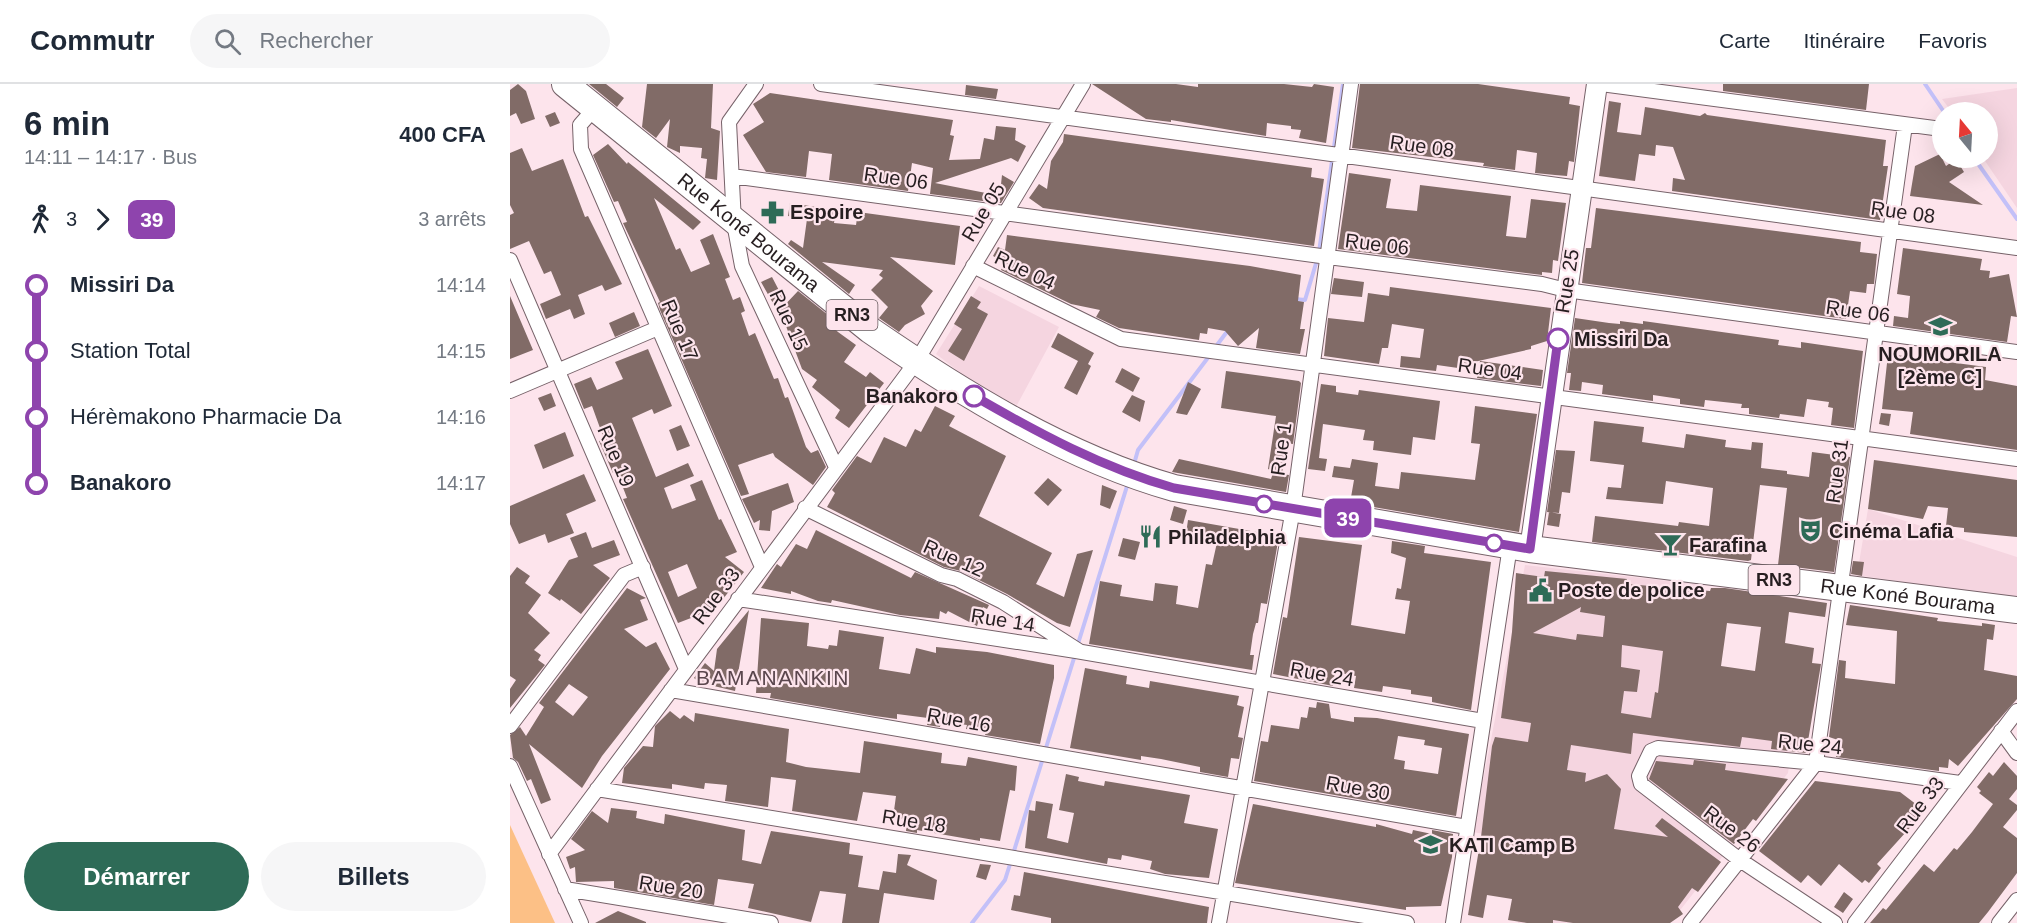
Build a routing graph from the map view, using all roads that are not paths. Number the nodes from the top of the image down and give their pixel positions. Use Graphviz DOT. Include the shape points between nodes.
graph roads {
  1 [pos="565,84"];
  2 [pos="756,84"];
  3 [pos="821,84"];
  4 [pos="1083,84"];
  5 [pos="1352,84"];
  6 [pos="1599,84"];
  7 [pos="594,109"];
  8 [pos="1063,117"];
  9 [pos="1905,125"];
  10 [pos="1932,128"];
  11 [pos="1342,155"];
  12 [pos="732,176"];
  13 [pos="1581,188"];
  14 [pos="1005,213"];
  15 [pos="734,223"];
  16 [pos="1891,230"];
  17 [pos="2017,248"];
  18 [pos="1328,257"];
  19 [pos="510,260"];
  20 [pos="973,266"];
  21 [pos="1566,290"];
  22 [pos="658,328"];
  23 [pos="1876,333"];
  24 [pos="2017,352"];
  25 [pos="916,362"];
  26 [pos="1312,365"];
  27 [pos="558,371"];
  28 [pos="510,391"];
  29 [pos="1552,397"];
  30 [pos="1862,438"];
  31 [pos="2017,459"];
  32 [pos="836,467"];
  33 [pos="805,508"];
  34 [pos="1293,509"];
  35 [pos="1520,548"];
  36 [pos="643,567"];
  37 [pos="762,567"];
  38 [pos="1841,588"];
  39 [pos="738,599"];
  40 [pos="2017,610"];
  41 [pos="1081,653"];
  42 [pos="686,669"];
  43 [pos="1261,683"];
  44 [pos="671,690"];
  45 [pos="2017,711"];
  46 [pos="1483,721"];
  47 [pos="510,726"];
  48 [pos="2001,731"];
  49 [pos="1654,749"];
  50 [pos="2017,753"];
  51 [pos="1816,763"];
  52 [pos="510,766"];
  53 [pos="1960,783"];
  54 [pos="1242,788"];
  55 [pos="597,789"];
  56 [pos="1467,827"];
  57 [pos="549,854"];
  58 [pos="1740,860"];
  59 [pos="565,889"];
  60 [pos="1224,892"];
  61 [pos="2017,900"];
  62 [pos="1699,920"];
  63 [pos="581,923"];
  64 [pos="771,923"];
  65 [pos="1219,923"];
  66 [pos="1407,923"];
  67 [pos="1453,923"];
  68 [pos="1835,923"];
  69 [pos="1855,923"];
  70 [pos="1999,923"];
  1 -- 7 [label="highway, Rue Koné Bourama / RN3"];
  2 -- 12 [label="street, Rue 15" via="729,122"];
  3 -- 8 [label="street, Rue 08"];
  4 -- 8 [label="street, Rue 05"];
  5 -- 11 [label="street, Rue 1"];
  6 -- 9 [label="street"];
  6 -- 13 [label="street, Rue 25"];
  7 -- 15 [label="highway, Rue Koné Bourama / RN3"];
  7 -- 22 [label="street, Rue 17" via="580,125 580,149"];
  8 -- 11 [label="street, Rue 08"];
  8 -- 14 [label="street, Rue 05"];
  9 -- 10 [label="street"];
  9 -- 16 [label="street, Rue 31"];
  11 -- 13 [label="street, Rue 08"];
  11 -- 18 [label="street, Rue 1"];
  12 -- 14 [label="street, Rue 06"];
  12 -- 15 [label="street, Rue 15"];
  13 -- 16 [label="street, Rue 08"];
  13 -- 21 [label="street, Rue 25"];
  14 -- 18 [label="street, Rue 06"];
  14 -- 20 [label="street, Rue 05"];
  15 -- 25 [label="highway, Rue Koné Bourama / RN3"];
  15 -- 32 [label="street, Rue 15" via="742,266"];
  16 -- 17 [label="street, Rue 08"];
  16 -- 23 [label="street, Rue 31"];
  18 -- 21 [label="street, Rue 06"];
  18 -- 26 [label="street, Rue 1"];
  19 -- 27 [label="street, Rue 19"];
  20 -- 25 [label="street, Rue 05"];
  20 -- 26 [label="street, Rue 04" via="1121,339"];
  21 -- 23 [label="street, Rue 06"];
  21 -- 29 [label="street, Rue 25"];
  22 -- 27 [label="street"];
  22 -- 37 [label="street, Rue 17"];
  23 -- 24 [label="street, Rue 06"];
  23 -- 30 [label="street, Rue 31"];
  25 -- 32 [label="street, Rue 33"];
  25 -- 34 [label="highway, Rue Koné Bourama / RN3" via="1001,411 1130,476 1174,488"];
  26 -- 29 [label="street, Rue 04"];
  26 -- 34 [label="street, Rue 1"];
  27 -- 28 [label="street"];
  27 -- 36 [label="street, Rue 19"];
  29 -- 30 [label="street, Rue 04"];
  29 -- 35 [label="street, Rue 25"];
  30 -- 31 [label="street, Rue 04"];
  30 -- 38 [label="street, Rue 31"];
  32 -- 33 [label="street, Rue 33"];
  33 -- 37 [label="street, Rue 33"];
  33 -- 41 [label="street, Rue 12" via="940,576 957,579 1003,602"];
  34 -- 35 [label="highway, Rue Koné Bourama / RN3"];
  34 -- 43 [label="street, Rue 1"];
  35 -- 38 [label="highway, Rue Koné Bourama / RN3"];
  35 -- 46 [label="street"];
  36 -- 42 [label="street, Rue 19"];
  36 -- 47 [label="street" via="624,575"];
  37 -- 39 [label="street, Rue 33"];
  38 -- 40 [label="highway, Rue Koné Bourama / RN3"];
  38 -- 51 [label="street, Rue 31"];
  39 -- 41 [label="street, Rue 14"];
  39 -- 42 [label="street, Rue 33"];
  41 -- 43 [label="street, Rue 14"];
  42 -- 44 [label="street, Rue 33"];
  43 -- 46 [label="street, Rue 24"];
  43 -- 54 [label="street, Rue 1"];
  44 -- 54 [label="street, Rue 16"];
  44 -- 55 [label="street, Rue 33"];
  45 -- 48 [label="street, Rue 33"];
  46 -- 56 [label="street"];
  48 -- 50 [label="street"];
  48 -- 53 [label="street, Rue 33"];
  49 -- 51 [label="street, Rue 24"];
  49 -- 58 [label="street, Rue 26" via="1639,776 1641,784"];
  51 -- 53 [label="street, Rue 24"];
  51 -- 58 [label="street, Rue 31"];
  52 -- 57 [label="street"];
  53 -- 69 [label="street, Rue 33"];
  54 -- 56 [label="street, Rue 30"];
  54 -- 60 [label="street, Rue 1"];
  55 -- 57 [label="street, Rue 33"];
  55 -- 60 [label="street, Rue 18"];
  56 -- 67 [label="street"];
  57 -- 59 [label="street"];
  58 -- 62 [label="street, Rue 31"];
  58 -- 68 [label="street, Rue 26"];
  59 -- 63 [label="street"];
  59 -- 64 [label="street, Rue 20"];
  60 -- 65 [label="street, Rue 1"];
  60 -- 66 [label="street, Rue 18"];
  61 -- 70 [label="street"];
}
